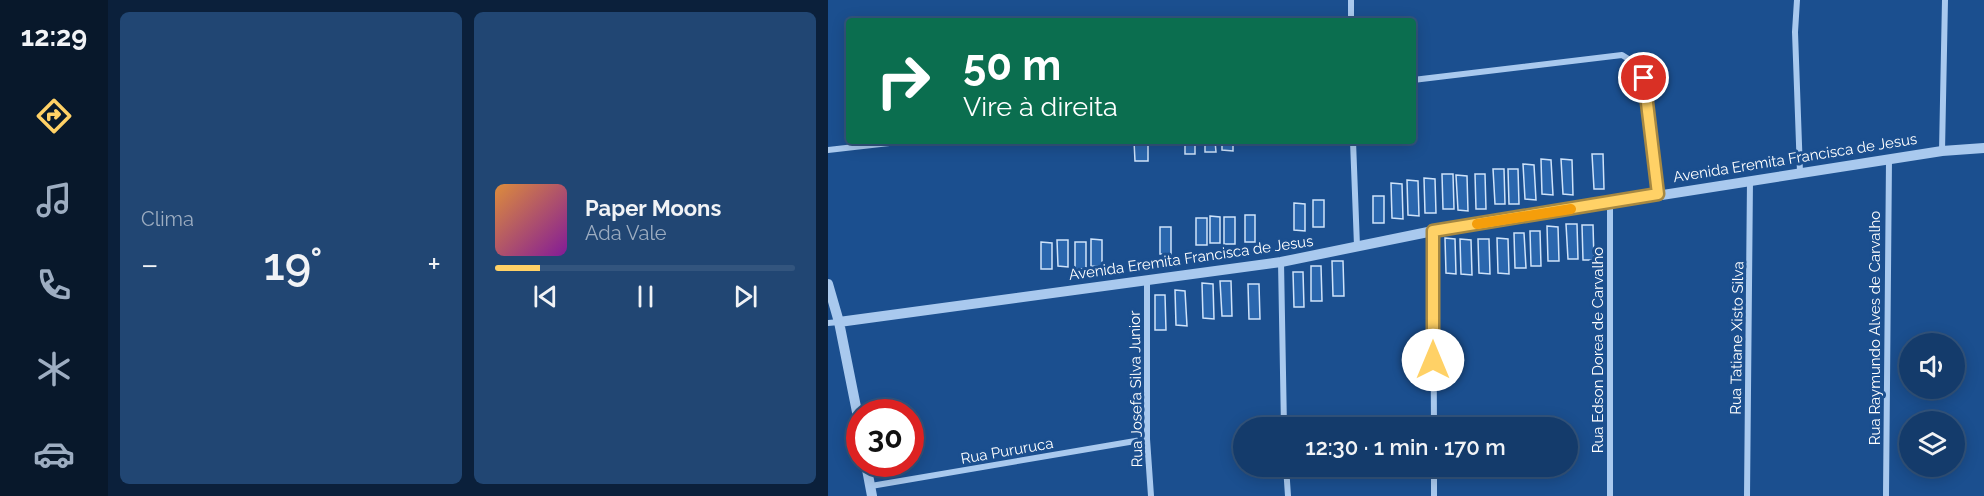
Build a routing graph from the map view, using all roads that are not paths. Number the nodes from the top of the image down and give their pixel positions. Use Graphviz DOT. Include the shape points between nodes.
graph roads {
  1 [pos="1351,0"];
  2 [pos="1797,0"];
  3 [pos="1945,0"];
  4 [pos="1351,18"];
  5 [pos="1416,80"];
  6 [pos="880,144"];
  7 [pos="1353,144"];
  8 [pos="1984,148"];
  9 [pos="828,150"];
  10 [pos="1942,151"];
  11 [pos="1888,160"];
  12 [pos="1800,172"];
  13 [pos="1750,180"];
  14 [pos="1658,194"];
  15 [pos="1610,203"];
  16 [pos="1433,231"];
  17 [pos="1357,246"];
  18 [pos="1281,262"];
  19 [pos="1147,281"];
  20 [pos="828,284"];
  21 [pos="834,323"];
  22 [pos="853,399"];
  23 [pos="1284,417"];
  24 [pos="1434,417"];
  25 [pos="1147,439"];
  26 [pos="1287,477"];
  27 [pos="1434,477"];
  28 [pos="872,491"];
  29 [pos="1151,496"];
  30 [pos="1288,496"];
  31 [pos="1434,496"];
  32 [pos="1610,496"];
  33 [pos="1747,496"];
  34 [pos="1886,496"];
  1 -- 4 [label="street"];
  2 -- 12 [label="street"];
  3 -- 10 [label="street"];
  5 -- 14 [label="street" via="1622,55 1638,65 1644,78"];
  6 -- 9 [label="street"];
  7 -- 17 [label="street"];
  8 -- 10 [label="street, Avenida Eremita Francisca de Jesus"];
  10 -- 11 [label="street, Avenida Eremita Francisca de Jesus"];
  11 -- 12 [label="street, Avenida Eremita Francisca de Jesus"];
  11 -- 34 [label="street, Rua Raymundo Alves de Carvalho"];
  12 -- 13 [label="street, Avenida Eremita Francisca de Jesus"];
  13 -- 14 [label="street, Avenida Eremita Francisca de Jesus"];
  13 -- 33 [label="street, Rua Tatiane Xisto Silva"];
  14 -- 15 [label="street, Avenida Eremita Francisca de Jesus"];
  15 -- 16 [label="street, Avenida Eremita Francisca de Jesus"];
  15 -- 32 [label="street, Rua Edson Dorea de Carvalho"];
  16 -- 17 [label="street, Avenida Eremita Francisca de Jesus"];
  16 -- 24 [label="street"];
  17 -- 18 [label="street, Avenida Eremita Francisca de Jesus"];
  18 -- 19 [label="street, Avenida Eremita Francisca de Jesus"];
  18 -- 23 [label="street"];
  19 -- 21 [label="street, Avenida Eremita Francisca de Jesus"];
  19 -- 25 [label="street, Rua Josefa Silva Junior"];
  20 -- 21 [label="street"];
  21 -- 22 [label="street"];
  25 -- 28 [label="street, Rua Pururuca"];
  25 -- 29 [label="street, Rua Josefa Silva Junior"];
  26 -- 30 [label="street"];
  27 -- 31 [label="street"];
}
